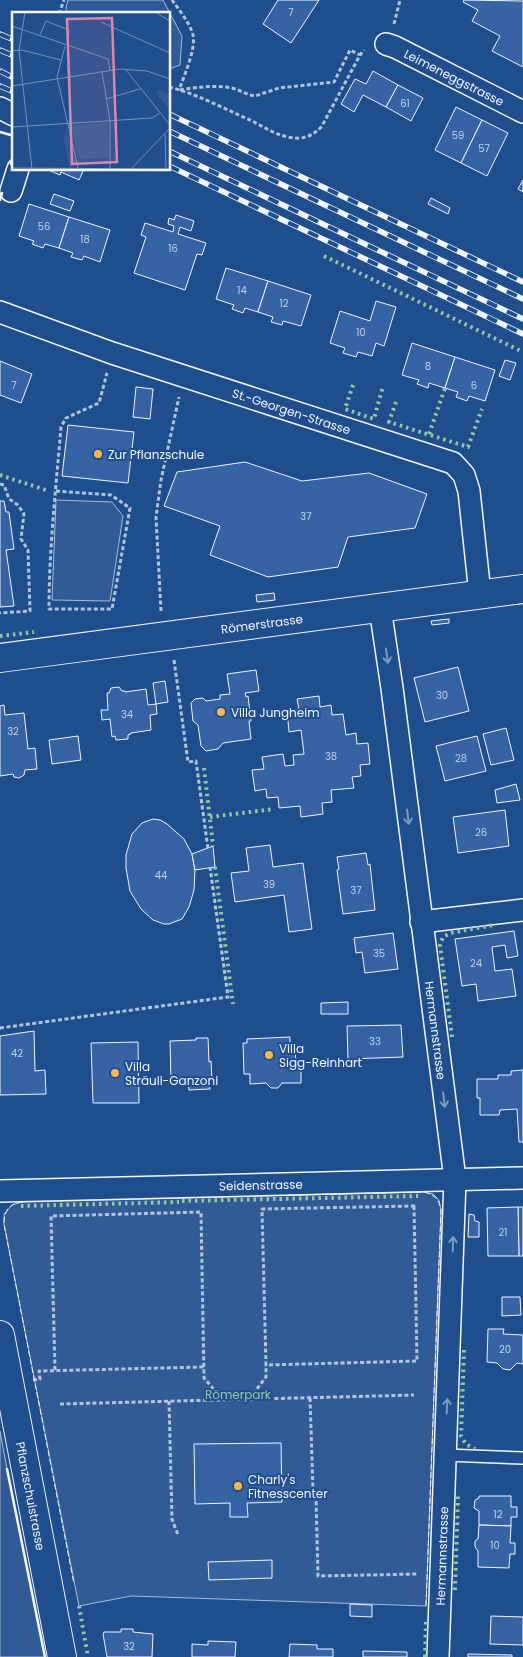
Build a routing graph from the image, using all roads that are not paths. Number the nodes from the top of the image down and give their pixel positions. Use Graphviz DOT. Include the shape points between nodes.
graph roads {
  1 [pos="386,44"];
  2 [pos="0,108"];
  3 [pos="523,112"];
  4 [pos="12,114"];
  5 [pos="18,170"];
  6 [pos="11,191"];
  7 [pos="0,312"];
  8 [pos="523,589"];
  9 [pos="480,594"];
  10 [pos="380,608"];
  11 [pos="0,658"];
  12 [pos="523,910"];
  13 [pos="421,922"];
  14 [pos="523,1178"];
  15 [pos="455,1180"];
  16 [pos="0,1191"];
  17 [pos="0,1335"];
  18 [pos="445,1455"];
  19 [pos="523,1458"];
  20 [pos="62,1657"];
  21 [pos="438,1657"];
  1 -- 3 [label="street, Leimeneggstrasse"];
  2 -- 4 [label="street"];
  5 -- 6 [label="street"];
  7 -- 9 [label="street, St.-Georgen-Strasse" via="112,353 453,463 464,475 469,491"];
  8 -- 9 [label="main road, Römerstrasse"];
  9 -- 10 [label="main road, Römerstrasse"];
  10 -- 11 [label="main road, Römerstrasse"];
  10 -- 13 [label="street, Hermannstrasse, one-way"];
  12 -- 13 [label="street"];
  13 -- 15 [label="street, Hermannstrasse, one-way"];
  14 -- 15 [label="street, Seidenstrasse"];
  15 -- 16 [label="street, Seidenstrasse"];
  18 -- 15 [label="street, Hermannstrasse, one-way"];
  17 -- 20 [label="main road, Pflanzschulstrasse"];
  18 -- 19 [label="lane"];
  18 -- 21 [label="street, Hermannstrasse"];
}
